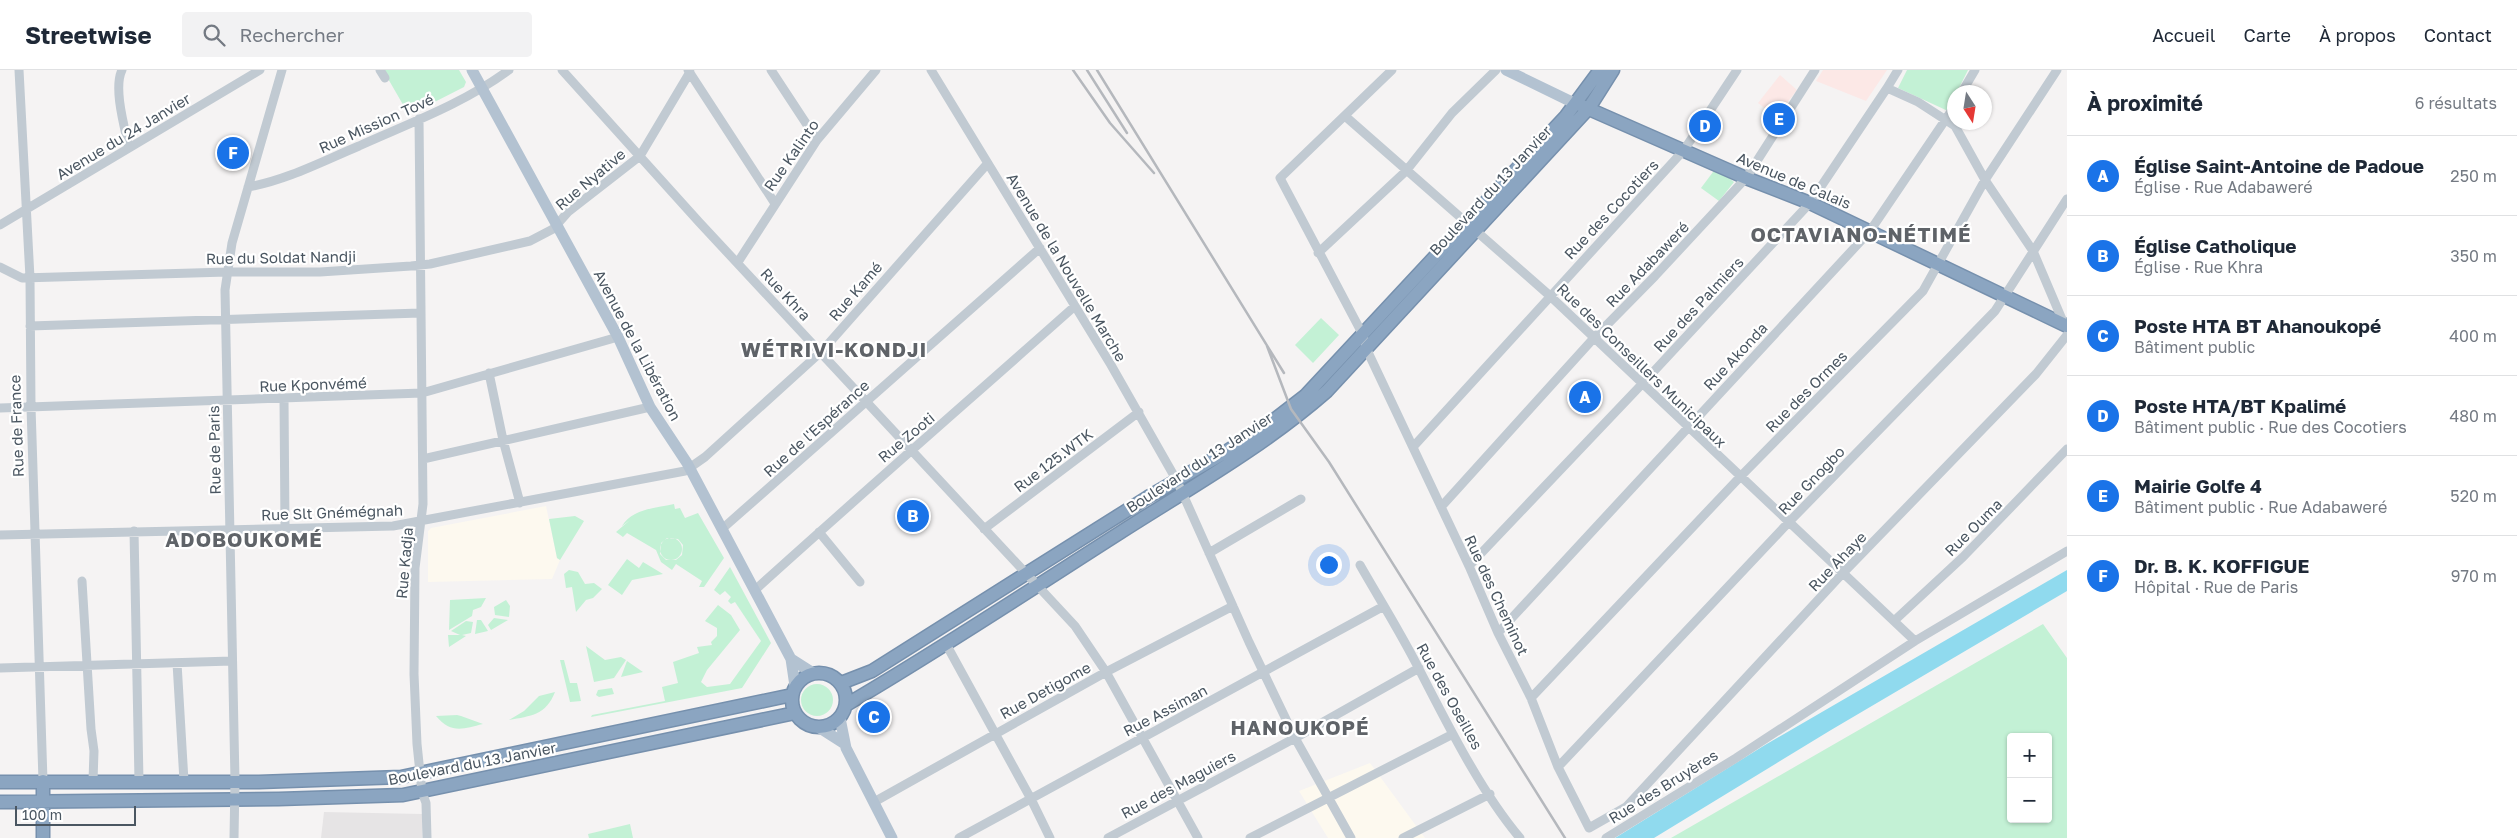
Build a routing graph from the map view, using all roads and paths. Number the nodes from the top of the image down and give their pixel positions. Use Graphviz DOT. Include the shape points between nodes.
graph roads {
  1 [pos="19,70"];
  2 [pos="122,70"];
  3 [pos="260,70"];
  4 [pos="282,70"];
  5 [pos="472,70"];
  6 [pos="509,70"];
  7 [pos="562,70"];
  8 [pos="771,70"];
  9 [pos="931,70"];
  10 [pos="1392,70"];
  11 [pos="1496,70"];
  12 [pos="1506,70"];
  13 [pos="1600,70"];
  14 [pos="1613,70"];
  15 [pos="1737,70"];
  16 [pos="1815,70"];
  17 [pos="1898,70"];
  18 [pos="1974,70"];
  19 [pos="2058,70"];
  20 [pos="689,71"];
  21 [pos="874,71"];
  22 [pos="1966,85"];
  23 [pos="1888,88"];
  24 [pos="483,89"];
  25 [pos="1576,104"];
  26 [pos="1589,108"];
  27 [pos="1344,116"];
  28 [pos="1947,118"];
  29 [pos="419,119"];
  30 [pos="1947,120"];
  31 [pos="1957,130"];
  32 [pos="816,140"];
  33 [pos="129,148"];
  34 [pos="1684,150"];
  35 [pos="640,156"];
  36 [pos="988,163"];
  37 [pos="1406,171"];
  38 [pos="1746,178"];
  39 [pos="1986,180"];
  40 [pos="248,187"];
  41 [pos="2067,199"];
  42 [pos="774,202"];
  43 [pos="1810,203"];
  44 [pos="25,210"];
  45 [pos="558,224"];
  46 [pos="0,225"];
  47 [pos="1471,227"];
  48 [pos="1870,231"];
  49 [pos="1040,248"];
  50 [pos="2033,251"];
  51 [pos="1318,253"];
  52 [pos="738,262"];
  53 [pos="420,265"];
  54 [pos="1939,266"];
  55 [pos="0,267"];
  56 [pos="227,272"];
  57 [pos="30,278"];
  58 [pos="1550,295"];
  59 [pos="2005,295"];
  60 [pos="1075,306"];
  61 [pos="420,313"];
  62 [pos="226,319"];
  63 [pos="30,326"];
  64 [pos="2066,328"];
  65 [pos="1363,335"];
  66 [pos="618,337"];
  67 [pos="1593,339"];
  68 [pos="1366,348"];
  69 [pos="822,351"];
  70 [pos="489,373"];
  71 [pos="1644,383"];
  72 [pos="422,393"];
  73 [pos="284,398"];
  74 [pos="227,401"];
  75 [pos="867,401"];
  76 [pos="31,407"];
  77 [pos="650,407"];
  78 [pos="0,408"];
  79 [pos="1139,412"];
  80 [pos="1688,427"];
  81 [pos="503,440"];
  82 [pos="1413,447"];
  83 [pos="2067,449"];
  84 [pos="911,450"];
  85 [pos="423,459"];
  86 [pos="690,469"];
  87 [pos="1740,477"];
  88 [pos="1177,481"];
  89 [pos="1183,495"];
  90 [pos="1301,499"];
  91 [pos="520,503"];
  92 [pos="1441,508"];
  93 [pos="422,522"];
  94 [pos="1788,523"];
  95 [pos="285,528"];
  96 [pos="230,529"];
  97 [pos="984,529"];
  98 [pos="722,530"];
  99 [pos="134,531"];
  100 [pos="819,532"];
  101 [pos="36,534"];
  102 [pos="0,535"];
  103 [pos="2067,551"];
  104 [pos="1208,553"];
  105 [pos="1360,565"];
  106 [pos="1469,566"];
  107 [pos="1842,574"];
  108 [pos="1031,580"];
  109 [pos="82,581"];
  110 [pos="860,582"];
  111 [pos="755,590"];
  112 [pos="1233,606"];
  113 [pos="1384,606"];
  114 [pos="1895,620"];
  115 [pos="1498,633"];
  116 [pos="1915,641"];
  117 [pos="946,644"];
  118 [pos="791,659"];
  119 [pos="232,661"];
  120 [pos="177,663"];
  121 [pos="137,664"];
  122 [pos="88,666"];
  123 [pos="0,668"];
  124 [pos="39,668"];
  125 [pos="1419,668"];
  126 [pos="1106,672"];
  127 [pos="813,673"];
  128 [pos="1264,674"];
  129 [pos="841,683"];
  130 [pos="794,691"];
  131 [pos="1531,698"];
  132 [pos="846,705"];
  133 [pos="795,713"];
  134 [pos="840,718"];
  135 [pos="820,728"];
  136 [pos="636,729"];
  137 [pos="995,733"];
  138 [pos="1453,734"];
  139 [pos="1141,737"];
  140 [pos="1295,738"];
  141 [pos="845,744"];
  142 [pos="640,746"];
  143 [pos="1558,767"];
  144 [pos="420,774"];
  145 [pos="42,781"];
  146 [pos="93,781"];
  147 [pos="139,781"];
  148 [pos="184,781"];
  149 [pos="235,781"];
  150 [pos="0,782"];
  151 [pos="422,792"];
  152 [pos="1490,794"];
  153 [pos="1031,798"];
  154 [pos="234,799"];
  155 [pos="1331,799"];
  156 [pos="1178,800"];
  157 [pos="0,802"];
  158 [pos="42,802"];
  159 [pos="874,802"];
  160 [pos="1626,807"];
  161 [pos="43,838"];
  162 [pos="234,838"];
  163 [pos="427,838"];
  164 [pos="892,838"];
  165 [pos="959,838"];
  166 [pos="1050,838"];
  167 [pos="1108,838"];
  168 [pos="1198,838"];
  169 [pos="1250,838"];
  170 [pos="1351,838"];
  171 [pos="1403,838"];
  172 [pos="1520,838"];
  173 [pos="1606,838"];
  1 -- 44 [label="street, Rue de France"];
  2 -- 33 [label="street" via="121,114"];
  3 -- 33 [label="street, Avenue du 24 Janvier"];
  4 -- 40 [label="street, Rue de Paris"];
  5 -- 24 [label="main road, Avenue de la Libération"];
  6 -- 24 [label="street, Rue Mission Tové"];
  7 -- 35 [label="street, Rue Khra"];
  8 -- 32 [label="street"];
  9 -- 36 [label="street, Avenue de la Nouvelle Marche"];
  10 -- 27 [label="street"];
  11 -- 37 [label="street" via="1452,113"];
  12 -- 25 [label="main road, Avenue de Calais"];
  13 -- 25 [label="highway, Boulevard du 13 Janvier"];
  14 -- 26 [label="highway, Boulevard du 13 Janvier"];
  15 -- 34 [label="street, Rue des Cocotiers"];
  16 -- 38 [label="street, Rue Adabaweré"];
  17 -- 23 [label="street, Rue des Palmiers"];
  18 -- 22 [label="street"];
  19 -- 39 [label="street, Rue des Ormes"];
  20 -- 35 [label="street"];
  20 -- 42 [label="street"];
  21 -- 32 [label="street, Rue Kalinto"];
  23 -- 28 [label="street"];
  23 -- 43 [label="street, Rue des Palmiers"];
  24 -- 29 [label="street, Rue Mission Tové"];
  24 -- 45 [label="main road, Avenue de la Libération"];
  25 -- 26 [label="highway, Avenue de Calais"];
  25 -- 47 [label="highway, Boulevard du 13 Janvier"];
  26 -- 34 [label="highway, Avenue de Calais"];
  26 -- 47 [label="highway, Boulevard du 13 Janvier"];
  27 -- 37 [label="street, Rue des Conseillers Municipaux"];
  27 -- 51 [label="street, Rue des Cheminot" via="1280,178"];
  29 -- 40 [label="street, Rue Mission Tové" via="278,180"];
  29 -- 53 [label="street, Rue Kadja"];
  30 -- 48 [label="street, Rue Akonda"];
  31 -- 39 [label="street"];
  32 -- 42 [label="street, Rue Kalinto"];
  33 -- 44 [label="street, Avenue du 24 Janvier"];
  34 -- 38 [label="highway, Avenue de Calais"];
  34 -- 58 [label="street, Rue des Cocotiers"];
  35 -- 45 [label="street, Rue Nyative" via="568,212"];
  35 -- 52 [label="street, Rue Khra"];
  36 -- 49 [label="street, Avenue de la Nouvelle Marche"];
  36 -- 69 [label="street, Rue Kamé"];
  37 -- 47 [label="street, Rue des Conseillers Municipaux"];
  37 -- 51 [label="street"];
  38 -- 43 [label="highway, Avenue de Calais"];
  38 -- 67 [label="street, Rue Adabaweré"];
  39 -- 50 [label="street"];
  39 -- 54 [label="street, Rue des Ormes"];
  40 -- 56 [label="street, Rue de Paris"];
  41 -- 50 [label="street, Rue Gnogbo"];
  42 -- 52 [label="street, Rue Kalinto"];
  43 -- 48 [label="highway, Avenue de Calais"];
  43 -- 71 [label="street, Rue des Palmiers"];
  44 -- 46 [label="street, Avenue du 24 Janvier"];
  44 -- 57 [label="street, Rue de France"];
  45 -- 53 [label="street, Rue du Soldat Nandji" via="545,235 530,241"];
  45 -- 66 [label="main road, Avenue de la Libération"];
  47 -- 58 [label="street, Rue des Conseillers Municipaux"];
  47 -- 65 [label="highway, Boulevard du 13 Janvier"];
  47 -- 68 [label="highway, Boulevard du 13 Janvier"];
  48 -- 54 [label="highway, Avenue de Calais"];
  48 -- 80 [label="street, Rue Akonda"];
  49 -- 60 [label="street, Avenue de la Nouvelle Marche"];
  49 -- 75 [label="street, Rue de l'Espérance"];
  50 -- 59 [label="street, Rue Gnogbo"];
  50 -- 64 [label="street"];
  51 -- 65 [label="street, Rue des Cheminot"];
  52 -- 69 [label="street, Rue Khra"];
  53 -- 56 [label="street, Rue du Soldat Nandji" via="320,272"];
  53 -- 61 [label="street, Rue Kadja"];
  54 -- 59 [label="highway, Avenue de Calais"];
  54 -- 87 [label="street, Rue des Ormes" via="1923,291"];
  55 -- 57 [label="street, Rue du Soldat Nandji" via="16,276"];
  56 -- 57 [label="street, Rue du Soldat Nandji"];
  56 -- 62 [label="street, Rue de Paris"];
  57 -- 63 [label="street, Rue de France"];
  58 -- 67 [label="street, Rue des Conseillers Municipaux"];
  58 -- 82 [label="street, Rue des Cocotiers"];
  59 -- 64 [label="highway, Avenue de Calais"];
  59 -- 94 [label="street, Rue Gnogbo" via="1995,311"];
  60 -- 79 [label="street, Avenue de la Nouvelle Marche"];
  60 -- 84 [label="street, Rue Zooti"];
  61 -- 62 [label="street"];
  61 -- 72 [label="street, Rue Kadja"];
  62 -- 63 [label="street"];
  62 -- 74 [label="street, Rue de Paris"];
  63 -- 76 [label="street, Rue de France"];
  64 -- 107 [label="street, Rue Ahaye" via="2036,374"];
  65 -- 68 [label="street, Rue des Cheminot"];
  65 -- 88 [label="highway, Boulevard du 13 Janvier" via="1291,409"];
  66 -- 70 [label="street, Rue Kponvémé"];
  66 -- 77 [label="main road, Avenue de la Libération"];
  67 -- 71 [label="street, Rue des Conseillers Municipaux"];
  67 -- 92 [label="street, Rue Adabaweré"];
  68 -- 82 [label="street, Rue des Cheminot"];
  68 -- 89 [label="highway, Boulevard du 13 Janvier" via="1327,391 1276,434"];
  69 -- 75 [label="street, Rue Khra"];
  69 -- 86 [label="street, Rue Kamé"];
  70 -- 72 [label="street, Rue Kponvémé"];
  70 -- 81 [label="street"];
  71 -- 80 [label="street, Rue des Conseillers Municipaux"];
  71 -- 106 [label="street, Rue des Palmiers"];
  72 -- 73 [label="street, Rue Kponvémé"];
  72 -- 85 [label="street, Rue Kadja"];
  73 -- 74 [label="street, Rue Kponvémé"];
  73 -- 95 [label="street"];
  74 -- 76 [label="street, Rue Kponvémé"];
  74 -- 96 [label="street, Rue de Paris"];
  75 -- 84 [label="street, Rue Khra"];
  75 -- 98 [label="street, Rue de l'Espérance"];
  76 -- 78 [label="street, Rue Kponvémé"];
  76 -- 101 [label="street, Rue de France"];
  77 -- 81 [label="street"];
  77 -- 86 [label="main road, Avenue de la Libération"];
  79 -- 88 [label="street, Avenue de la Nouvelle Marche"];
  79 -- 97 [label="street, Rue 125.WTK"];
  80 -- 87 [label="street, Rue des Conseillers Municipaux"];
  80 -- 115 [label="street, Rue Akonda"];
  81 -- 85 [label="street"];
  81 -- 91 [label="street"];
  82 -- 92 [label="street, Rue des Cheminot"];
  83 -- 114 [label="street, Rue Ouma" via="1964,558"];
  84 -- 97 [label="street, Rue Khra"];
  84 -- 100 [label="street, Rue Zooti"];
  85 -- 93 [label="street, Rue Kadja"];
  86 -- 91 [label="street, Rue Slt Gnémégnah"];
  86 -- 98 [label="main road, Avenue de la Libération"];
  87 -- 94 [label="street, Rue des Conseillers Municipaux"];
  87 -- 131 [label="street, Rue des Ormes"];
  88 -- 89 [label="street, Avenue de la Nouvelle Marche"];
  88 -- 108 [label="highway, Boulevard du 13 Janvier"];
  89 -- 104 [label="street, Avenue de la Nouvelle Marche"];
  89 -- 108 [label="highway, Boulevard du 13 Janvier"];
  90 -- 104 [label="street"];
  91 -- 93 [label="street, Rue Slt Gnémégnah"];
  92 -- 106 [label="street, Rue des Cheminot"];
  93 -- 95 [label="street, Rue Slt Gnémégnah" via="373,527"];
  93 -- 144 [label="street, Rue Kadja" via="415,568 414,609"];
  94 -- 107 [label="street, Rue des Conseillers Municipaux"];
  94 -- 143 [label="street, Rue Gnogbo"];
  95 -- 96 [label="street, Rue Slt Gnémégnah"];
  96 -- 99 [label="street, Rue Slt Gnémégnah"];
  96 -- 119 [label="street, Rue de Paris"];
  97 -- 108 [label="street, Rue Khra"];
  98 -- 111 [label="main road, Avenue de la Libération"];
  99 -- 101 [label="street, Rue Slt Gnémégnah"];
  99 -- 121 [label="street"];
  100 -- 110 [label="street"];
  100 -- 111 [label="street, Rue Zooti"];
  101 -- 102 [label="street, Rue Slt Gnémégnah"];
  101 -- 124 [label="street, Rue de France"];
  103 -- 116 [label="street, Rue des Bruyères"];
  104 -- 112 [label="street, Avenue de la Nouvelle Marche"];
  105 -- 113 [label="street, Rue des Oseilles"];
  106 -- 115 [label="street, Rue des Cheminot"];
  107 -- 114 [label="street, Rue des Conseillers Municipaux"];
  107 -- 160 [label="street, Rue Ahaye"];
  108 -- 117 [label="highway, Boulevard du 13 Janvier"];
  108 -- 126 [label="street, Rue Khra" via="1075,626"];
  108 -- 129 [label="highway, Boulevard du 13 Janvier" via="872,671"];
  109 -- 122 [label="street"];
  111 -- 118 [label="main road, Avenue de la Libération"];
  112 -- 126 [label="street, Rue Detigome"];
  112 -- 128 [label="street, Avenue de la Nouvelle Marche"];
  113 -- 125 [label="street, Rue des Oseilles"];
  113 -- 128 [label="street, Rue Assiman"];
  114 -- 116 [label="street, Rue des Conseillers Municipaux"];
  115 -- 131 [label="street, Rue des Cheminot"];
  116 -- 173 [label="street, Rue des Bruyères"];
  117 -- 132 [label="highway, Boulevard du 13 Janvier"];
  117 -- 137 [label="street"];
  118 -- 127 [label="main road"];
  118 -- 130 [label="main road"];
  119 -- 120 [label="street"];
  119 -- 149 [label="street, Rue de Paris"];
  120 -- 121 [label="street"];
  120 -- 148 [label="street"];
  121 -- 122 [label="street"];
  121 -- 147 [label="street"];
  122 -- 124 [label="street"];
  122 -- 146 [label="street"];
  123 -- 124 [label="street"];
  124 -- 145 [label="street, Rue de France"];
  125 -- 138 [label="street, Rue des Oseilles"];
  125 -- 140 [label="street, Rue des Maguiers"];
  126 -- 137 [label="street, Rue Detigome"];
  126 -- 139 [label="street, Rue Khra"];
  127 -- 129 [label="highway" via="826,674"];
  127 -- 130 [label="highway" via="806,676"];
  128 -- 139 [label="street, Rue Assiman"];
  128 -- 140 [label="street, Avenue de la Nouvelle Marche"];
  129 -- 132 [label="highway"];
  130 -- 133 [label="highway"];
  130 -- 136 [label="highway, Boulevard du 13 Janvier"];
  131 -- 143 [label="street, Rue des Cheminot"];
  132 -- 134 [label="highway"];
  133 -- 135 [label="highway" via="805,724"];
  133 -- 142 [label="highway, Boulevard du 13 Janvier"];
  134 -- 135 [label="highway"];
  134 -- 141 [label="main road"];
  135 -- 141 [label="main road"];
  136 -- 142 [label="highway"];
  136 -- 144 [label="highway, Boulevard du 13 Janvier"];
  137 -- 153 [label="street"];
  137 -- 159 [label="street, Rue Detigome"];
  138 -- 152 [label="street, Rue des Oseilles"];
  138 -- 155 [label="street"];
  139 -- 153 [label="street, Rue Assiman"];
  139 -- 156 [label="street, Rue Khra"];
  140 -- 155 [label="street, Avenue de la Nouvelle Marche"];
  140 -- 156 [label="street, Rue des Maguiers"];
  141 -- 159 [label="main road"];
  142 -- 151 [label="highway, Boulevard du 13 Janvier"];
  143 -- 160 [label="street, Rue des Cheminot" via="1589,828"];
  144 -- 149 [label="highway, Boulevard du 13 Janvier" via="384,778"];
  144 -- 151 [label="street, Rue Kadja"];
  145 -- 146 [label="highway, Boulevard du 13 Janvier"];
  145 -- 150 [label="highway, Boulevard du 13 Janvier"];
  145 -- 158 [label="highway"];
  146 -- 147 [label="highway, Boulevard du 13 Janvier"];
  147 -- 148 [label="highway, Boulevard du 13 Janvier"];
  148 -- 149 [label="highway, Boulevard du 13 Janvier"];
  149 -- 154 [label="street, Rue de Paris"];
  151 -- 154 [label="highway, Boulevard du 13 Janvier" via="385,796"];
  151 -- 163 [label="street, Rue Kadja"];
  152 -- 171 [label="street"];
  152 -- 172 [label="street, Rue des Oseilles"];
  153 -- 165 [label="street, Rue Assiman"];
  153 -- 166 [label="street"];
  154 -- 158 [label="highway, Boulevard du 13 Janvier"];
  154 -- 162 [label="street, Rue de Paris"];
  155 -- 169 [label="street"];
  155 -- 170 [label="street, Avenue de la Nouvelle Marche"];
  156 -- 167 [label="street, Rue des Maguiers"];
  156 -- 168 [label="street, Rue Khra"];
  157 -- 158 [label="highway, Boulevard du 13 Janvier"];
  158 -- 161 [label="highway"];
  159 -- 164 [label="main road"];
}
